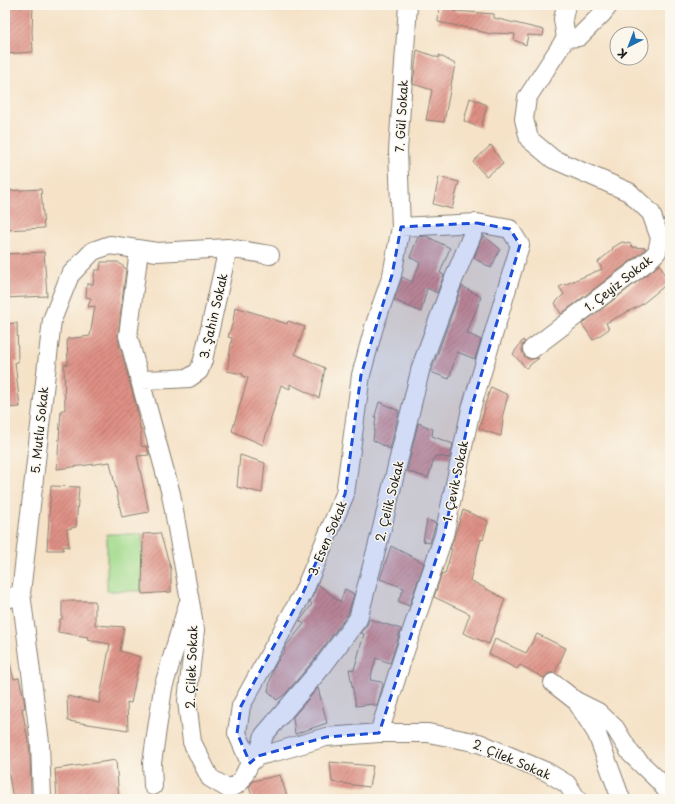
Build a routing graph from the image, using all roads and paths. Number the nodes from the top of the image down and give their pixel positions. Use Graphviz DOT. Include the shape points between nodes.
graph roads {
  1 [pos="408,5"];
  2 [pos="566,5"];
  3 [pos="609,5"];
  4 [pos="566,38"];
  5 [pos="477,223"];
  6 [pos="401,227"];
  7 [pos="228,248"];
  8 [pos="139,250"];
  9 [pos="270,255"];
  10 [pos="532,349"];
  11 [pos="140,380"];
  12 [pos="21,593"];
  13 [pos="5,600"];
  14 [pos="190,600"];
  15 [pos="552,683"];
  16 [pos="576,701"];
  17 [pos="379,734"];
  18 [pos="254,759"];
  19 [pos="153,786"];
  20 [pos="670,795"];
  21 [pos="42,799"];
  22 [pos="576,799"];
  23 [pos="621,799"];
  1 -- 6 [label="street, 7. Gül Sokak" via="398,151"];
  2 -- 4 [label="street" via="563,19"];
  3 -- 4 [label="street" via="579,37"];
  4 -- 10 [label="street, 1. Çeyiz Sokak" via="527,98 524,119 529,139 553,159 629,192 651,213 660,238 657,252 648,262"];
  5 -- 6 [label="street"];
  5 -- 17 [label="street, 1. Çevik Sokak" via="510,229 520,245 471,409 444,535"];
  5 -- 18 [label="street, 2. Çelik Sokak" via="421,367 358,619 322,667 264,735"];
  6 -- 18 [label="street, 3. Esen Sokak" via="392,275 361,375 346,494 303,593 241,706 238,733"];
  7 -- 8 [label="street, 5. Mutlu Sokak" via="157,252"];
  7 -- 9 [label="street, 5. Mutlu Sokak"];
  7 -- 11 [label="street, 3. Şahin Sokak" via="199,371 189,378"];
  8 -- 11 [label="street, 2. Çilek Sokak" via="128,336"];
  8 -- 12 [label="street, 5. Mutlu Sokak" via="110,246 93,251 70,275 52,320"];
  11 -- 14 [label="street, 2. Çilek Sokak" via="171,494"];
  12 -- 13 [label="street"];
  12 -- 21 [label="street, 5. Mutlu Sokak" via="40,743"];
  14 -- 18 [label="street, 2. Çilek Sokak" via="195,630 187,701 192,742 210,778 227,788 241,781"];
  14 -- 19 [label="street" via="164,688 152,763"];
  15 -- 16 [label="street"];
  16 -- 20 [label="street" via="598,712 616,728 631,754"];
  16 -- 23 [label="street" via="598,734"];
  17 -- 18 [label="street, 2. Çilek Sokak" via="326,736"];
  17 -- 22 [label="street, 2. Çilek Sokak" via="428,733 479,743 547,772 567,784"];
}
